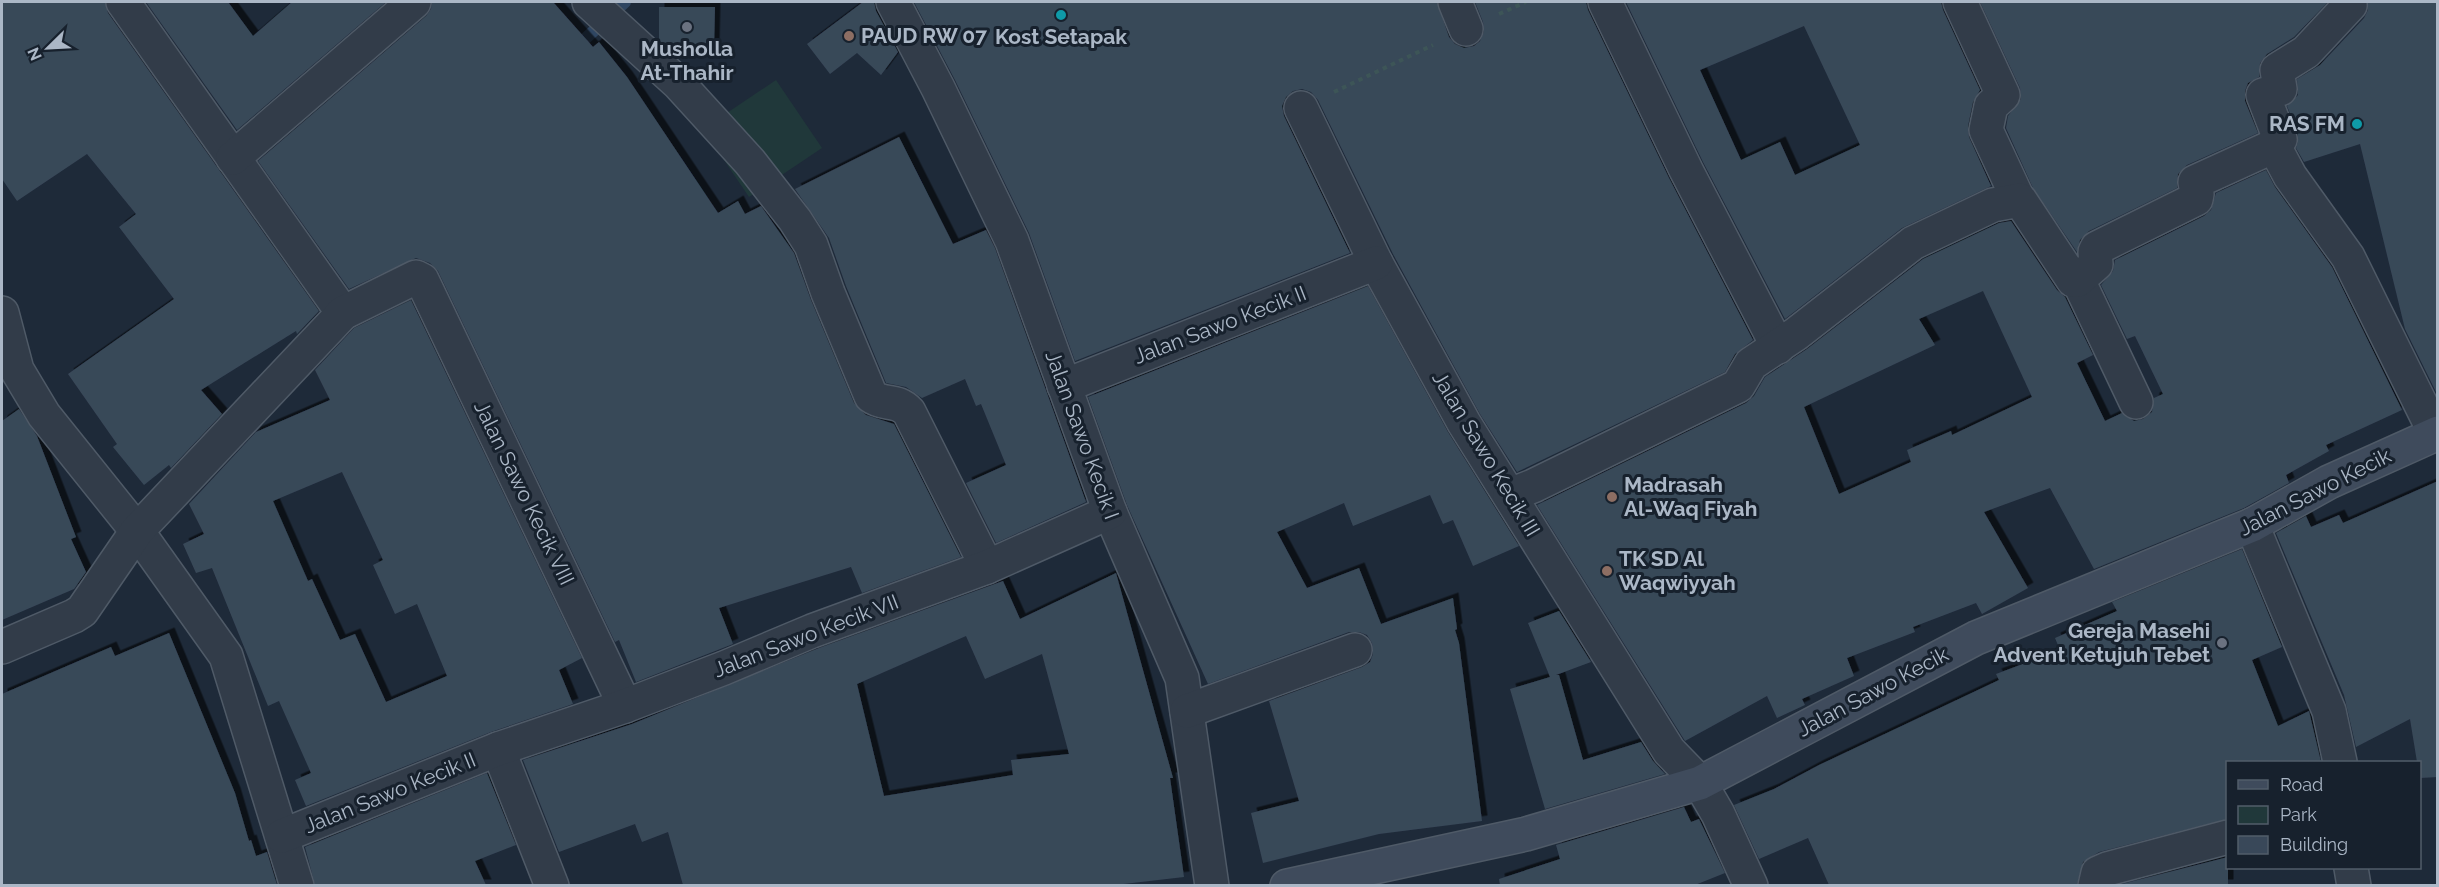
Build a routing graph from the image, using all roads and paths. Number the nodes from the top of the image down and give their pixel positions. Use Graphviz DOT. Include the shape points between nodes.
graph roads {
  1 [pos="123,2"];
  2 [pos="414,2"];
  3 [pos="893,2"];
  4 [pos="1526,2"];
  5 [pos="1605,2"];
  6 [pos="1960,2"];
  7 [pos="2349,2"];
  8 [pos="602,14"];
  9 [pos="1461,15"];
  10 [pos="1301,108"];
  11 [pos="2274,146"];
  12 [pos="233,158"];
  13 [pos="2018,199"];
  14 [pos="1376,263"];
  15 [pos="2078,280"];
  16 [pos="2,313"];
  17 [pos="343,313"];
  18 [pos="1778,347"];
  19 [pos="1064,386"];
  20 [pos="2136,402"];
  21 [pos="2436,433"];
  22 [pos="1510,495"];
  23 [pos="1110,512"];
  24 [pos="2252,525"];
  25 [pos="137,531"];
  26 [pos="987,567"];
  27 [pos="2,647"];
  28 [pos="1355,650"];
  29 [pos="625,706"];
  30 [pos="1187,711"];
  31 [pos="498,749"];
  32 [pos="2340,761"];
  33 [pos="1700,783"];
  34 [pos="282,836"];
  35 [pos="2226,838"];
  36 [pos="2351,869"];
  37 [pos="297,885"];
  38 [pos="552,885"];
  39 [pos="1212,885"];
  40 [pos="1287,885"];
  41 [pos="1751,885"];
  42 [pos="2095,885"];
  43 [pos="2354,885"];
  1 -- 12 [label="street"];
  2 -- 12 [label="street"];
  3 -- 19 [label="street, Jalan Sawo Kecik I" via="1012,241"];
  4 -- 9 [label="path"];
  5 -- 18 [label="street"];
  6 -- 13 [label="street" via="2003,95 1992,106 1986,130"];
  7 -- 11 [label="street" via="2306,52 2277,70 2280,89 2263,95 2280,139"];
  8 -- 26 [label="street" via="678,83 750,162 795,220 811,245 871,396 896,402 909,412"];
  9 -- 10 [label="path"];
  10 -- 14 [label="street, Jalan Sawo Kecik III"];
  11 -- 15 [label="street" via="2195,182 2196,199 2097,248 2096,264"];
  11 -- 21 [label="street" via="2290,176 2348,257"];
  12 -- 17 [label="street"];
  13 -- 15 [label="street" via="2070,277"];
  13 -- 18 [label="street" via="1993,205 1913,243"];
  14 -- 19 [label="street, Jalan Sawo Kecik II"];
  14 -- 22 [label="street, Jalan Sawo Kecik III" via="1464,423"];
  15 -- 20 [label="street"];
  16 -- 25 [label="street" via="17,370 44,415"];
  17 -- 25 [label="street"];
  17 -- 29 [label="street, Jalan Sawo Kecik VIII" via="416,277 422,280"];
  18 -- 22 [label="street" via="1752,364 1738,386"];
  19 -- 23 [label="street, Jalan Sawo Kecik I"];
  21 -- 24 [label="street, Jalan Sawo Kecik" via="2329,482"];
  22 -- 33 [label="street, Jalan Sawo Kecik III" via="1670,751"];
  23 -- 26 [label="street, Jalan Sawo Kecik VII"];
  23 -- 30 [label="street, Jalan Sawo Kecik I" via="1182,678"];
  24 -- 32 [label="street" via="2329,711"];
  24 -- 33 [label="street, Jalan Sawo Kecik" via="1976,638"];
  25 -- 27 [label="street" via="82,611"];
  25 -- 34 [label="street" via="226,656"];
  26 -- 29 [label="street, Jalan Sawo Kecik VII"];
  28 -- 30 [label="street"];
  29 -- 31 [label="street, Jalan Sawo Kecik II"];
  30 -- 39 [label="street, Jalan Sawo Kecik I"];
  31 -- 34 [label="street, Jalan Sawo Kecik II"];
  31 -- 38 [label="street, Jalan Sawo Kecik II"];
  33 -- 40 [label="street, Jalan Sawo Kecik" via="1526,834"];
  33 -- 41 [label="street, Jalan Sawo Kecik III"];
  34 -- 37 [label="street"];
  35 -- 42 [label="street" via="2107,869 2098,873"];
  36 -- 43 [label="street"];
}
